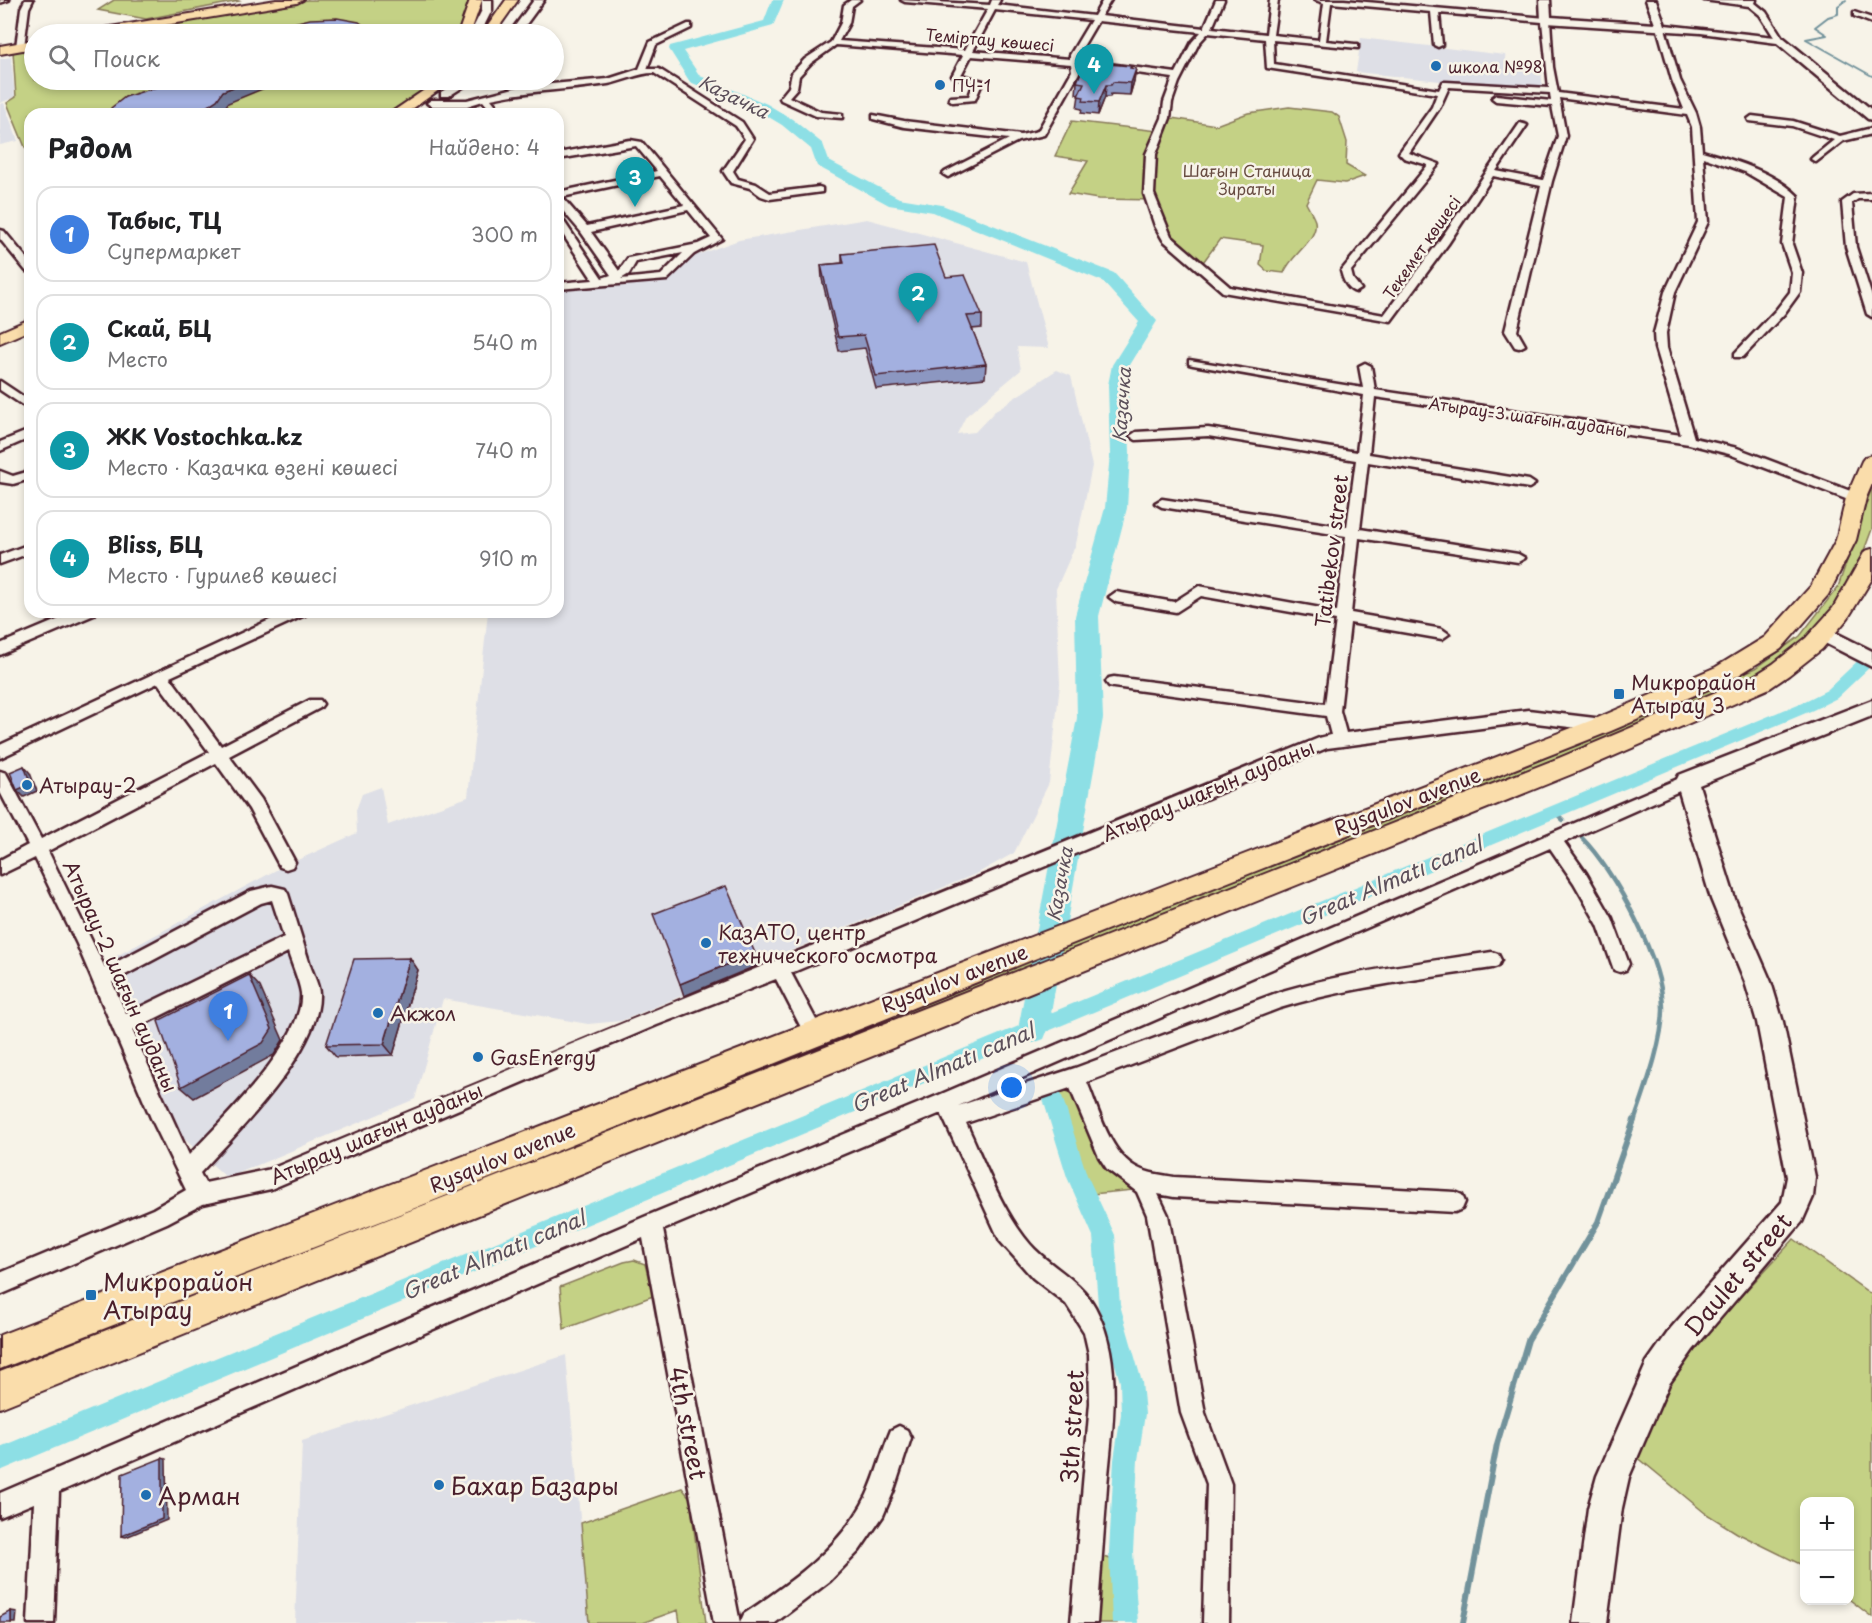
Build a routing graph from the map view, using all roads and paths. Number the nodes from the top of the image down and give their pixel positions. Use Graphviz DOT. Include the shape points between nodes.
graph roads {
  1 [pos="5,0"];
  2 [pos="29,0"];
  3 [pos="281,0"];
  4 [pos="297,0"];
  5 [pos="476,0"];
  6 [pos="487,0"];
  7 [pos="512,0"];
  8 [pos="524,0"];
  9 [pos="539,0"];
  10 [pos="856,0"];
  11 [pos="905,0"];
  12 [pos="1107,0"];
  13 [pos="1220,0"];
  14 [pos="1274,0"];
  15 [pos="1319,0"];
  16 [pos="1328,0"];
  17 [pos="1545,0"];
  18 [pos="1652,0"];
  19 [pos="1708,0"];
  20 [pos="0,1"];
  21 [pos="262,1"];
  22 [pos="1751,2"];
  23 [pos="994,3"];
  24 [pos="1435,11"];
  25 [pos="210,14"];
  26 [pos="1857,14"];
  27 [pos="1096,18"];
  28 [pos="1546,20"];
  29 [pos="1872,21"];
  30 [pos="151,24"];
  31 [pos="468,24"];
  32 [pos="480,24"];
  33 [pos="495,24"];
  34 [pos="507,24"];
  35 [pos="521,24"];
  36 [pos="688,26"];
  37 [pos="1661,27"];
  38 [pos="1203,31"];
  39 [pos="1269,38"];
  40 [pos="1780,40"];
  41 [pos="834,43"];
  42 [pos="1322,43"];
  43 [pos="1438,45"];
  44 [pos="24,46"];
  45 [pos="1355,46"];
  46 [pos="20,47"];
  47 [pos="0,51"];
  48 [pos="969,52"];
  49 [pos="1076,62"];
  50 [pos="642,71"];
  51 [pos="1179,76"];
  52 [pos="564,85"];
  53 [pos="433,90"];
  54 [pos="438,90"];
  55 [pos="518,90"];
  56 [pos="1444,93"];
  57 [pos="1554,97"];
  58 [pos="1492,98"];
  59 [pos="953,99"];
  60 [pos="488,101"];
  61 [pos="431,103"];
  62 [pos="414,108"];
  63 [pos="486,108"];
  64 [pos="493,108"];
  65 [pos="1692,113"];
  66 [pos="839,116"];
  67 [pos="1872,116"];
  68 [pos="876,117"];
  69 [pos="1752,119"];
  70 [pos="1523,125"];
  71 [pos="1872,130"];
  72 [pos="1019,137"];
  73 [pos="1840,139"];
  74 [pos="1699,153"];
  75 [pos="564,155"];
  76 [pos="1816,159"];
  77 [pos="662,173"];
  78 [pos="948,174"];
  79 [pos="1491,174"];
  80 [pos="1547,184"];
  81 [pos="819,190"];
  82 [pos="564,196"];
  83 [pos="1872,196"];
  84 [pos="564,204"];
  85 [pos="692,206"];
  86 [pos="585,230"];
  87 [pos="0,233"];
  88 [pos="564,233"];
  89 [pos="701,246"];
  90 [pos="24,262"];
  91 [pos="617,276"];
  92 [pos="599,281"];
  93 [pos="564,285"];
  94 [pos="1356,289"];
  95 [pos="1872,314"];
  96 [pos="24,317"];
  97 [pos="24,327"];
  98 [pos="0,328"];
  99 [pos="0,338"];
  100 [pos="1519,345"];
  101 [pos="1739,355"];
  102 [pos="1193,362"];
  103 [pos="1365,366"];
  104 [pos="0,384"];
  105 [pos="1370,393"];
  106 [pos="24,402"];
  107 [pos="1136,436"];
  108 [pos="24,437"];
  109 [pos="1689,440"];
  110 [pos="0,447"];
  111 [pos="1362,457"];
  112 [pos="1872,461"];
  113 [pos="0,475"];
  114 [pos="24,477"];
  115 [pos="1529,483"];
  116 [pos="1856,498"];
  117 [pos="1162,503"];
  118 [pos="1354,532"];
  119 [pos="24,550"];
  120 [pos="1872,556"];
  121 [pos="1518,558"];
  122 [pos="0,560"];
  123 [pos="1116,597"];
  124 [pos="1344,615"];
  125 [pos="75,618"];
  126 [pos="287,618"];
  127 [pos="1442,634"];
  128 [pos="1834,640"];
  129 [pos="0,650"];
  130 [pos="1872,660"];
  131 [pos="161,675"];
  132 [pos="1114,682"];
  133 [pos="315,704"];
  134 [pos="1872,708"];
  135 [pos="1332,711"];
  136 [pos="1603,726"];
  137 [pos="1340,740"];
  138 [pos="0,752"];
  139 [pos="219,754"];
  140 [pos="0,777"];
  141 [pos="1687,781"];
  142 [pos="1552,838"];
  143 [pos="39,849"];
  144 [pos="286,862"];
  145 [pos="0,868"];
  146 [pos="294,941"];
  147 [pos="1492,960"];
  148 [pos="1620,964"];
  149 [pos="780,969"];
  150 [pos="101,979"];
  151 [pos="121,1026"];
  152 [pos="814,1033"];
  153 [pos="1075,1077"];
  154 [pos="678,1087"];
  155 [pos="950,1110"];
  156 [pos="689,1117"];
  157 [pos="187,1172"];
  158 [pos="1136,1179"];
  159 [pos="200,1194"];
  160 [pos="1455,1202"];
  161 [pos="651,1224"];
  162 [pos="0,1284"];
  163 [pos="0,1352"];
  164 [pos="0,1390"];
  165 [pos="899,1438"];
  166 [pos="47,1485"];
  167 [pos="0,1505"];
  168 [pos="41,1623"];
  169 [pos="727,1623"];
  170 [pos="753,1623"];
  171 [pos="1084,1623"];
  172 [pos="1216,1623"];
  173 [pos="1590,1623"];
  1 -- 20 [label="street"];
  2 -- 46 [label="street"];
  3 -- 25 [label="street"];
  4 -- 25 [label="main road"];
  5 -- 31 [label="main road"];
  6 -- 32 [label="street"];
  7 -- 33 [label="main road"];
  8 -- 34 [label="main road"];
  9 -- 35 [label="street"];
  10 -- 41 [label="street" via="848,5 845,23"];
  11 -- 23 [label="street"];
  12 -- 27 [label="street"];
  13 -- 38 [label="street" via="1209,27"];
  14 -- 39 [label="street"];
  15 -- 16 [label="street"];
  16 -- 24 [label="street"];
  16 -- 42 [label="street"];
  17 -- 28 [label="street"];
  18 -- 37 [label="street"];
  19 -- 22 [label="street"];
  21 -- 25 [label="main road"];
  22 -- 40 [label="street"];
  23 -- 27 [label="street"];
  23 -- 48 [label="street"];
  24 -- 28 [label="street"];
  24 -- 43 [label="street"];
  25 -- 30 [label="main road"];
  26 -- 29 [label="street"];
  27 -- 38 [label="street"];
  27 -- 49 [label="street" via="1074,55"];
  28 -- 37 [label="street"];
  28 -- 57 [label="street"];
  36 -- 50 [label="street" via="653,44"];
  37 -- 40 [label="street"];
  37 -- 65 [label="street" via="1676,80"];
  38 -- 39 [label="street"];
  38 -- 51 [label="street"];
  39 -- 42 [label="street"];
  39 -- 56 [label="street" via="1270,66 1274,68"];
  40 -- 67 [label="street"];
  41 -- 48 [label="street, Теміртау көшесі"];
  41 -- 66 [label="street" via="795,75 793,88 784,98 819,114"];
  42 -- 45 [label="street"];
  44 -- 46 [label="main road"];
  46 -- 47 [label="main road"];
  48 -- 49 [label="street, Теміртау көшесі"];
  48 -- 59 [label="street" via="958,76 979,81 972,98"];
  49 -- 51 [label="street, Теміртау көшесі"];
  49 -- 72 [label="street" via="1076,71 1041,133"];
  50 -- 52 [label="street" via="609,81"];
  50 -- 81 [label="street" via="656,71 739,124 749,139 728,171 735,182 754,186 770,196"];
  51 -- 79 [label="street, Текемет көшесі" via="1151,154 1149,194 1167,238 1227,290 1387,320"];
  53 -- 62 [label="main road"];
  54 -- 61 [label="main road"];
  55 -- 60 [label="street"];
  56 -- 57 [label="street" via="1446,84 1451,83"];
  56 -- 94 [label="street" via="1404,153 1434,164 1346,271"];
  57 -- 58 [label="street"];
  57 -- 65 [label="street"];
  57 -- 80 [label="street" via="1562,136"];
  60 -- 61 [label="street"];
  60 -- 63 [label="street"];
  60 -- 64 [label="street"];
  61 -- 62 [label="main road"];
  65 -- 74 [label="street"];
  68 -- 72 [label="street" via="904,124"];
  69 -- 73 [label="street" via="1800,126"];
  70 -- 79 [label="street, Текемет көшесі"];
  71 -- 73 [label="street"];
  72 -- 78 [label="street"];
  73 -- 76 [label="street"];
  74 -- 101 [label="street" via="1756,172 1793,196 1787,244 1797,273 1795,292"];
  74 -- 109 [label="street" via="1703,222 1670,292 1660,333"];
  75 -- 77 [label="street" via="634,143"];
  77 -- 82 [label="street"];
  77 -- 85 [label="street"];
  79 -- 80 [label="street"];
  80 -- 100 [label="street" via="1511,331"];
  83 -- 95 [label="street" via="1856,196 1847,202 1851,247"];
  84 -- 86 [label="street"];
  85 -- 86 [label="street"];
  85 -- 89 [label="street" via="717,239"];
  86 -- 91 [label="street"];
  87 -- 90 [label="street"];
  88 -- 92 [label="street"];
  89 -- 91 [label="street" via="632,260 626,271"];
  89 -- 92 [label="street" via="686,254 663,278"];
  91 -- 92 [label="street"];
  92 -- 93 [label="street"];
  96 -- 98 [label="main road"];
  97 -- 99 [label="main road"];
  102 -- 105 [label="street, Атырау-3 шағын ауданы"];
  103 -- 105 [label="street, Tatibekov street"];
  104 -- 106 [label="street"];
  105 -- 109 [label="street, Атырау-3 шағын ауданы"];
  105 -- 111 [label="street, Tatibekov street"];
  107 -- 111 [label="street" via="1208,432"];
  108 -- 110 [label="street"];
  109 -- 116 [label="street, Атырау-3 шағын ауданы" via="1733,451"];
  111 -- 115 [label="street"];
  111 -- 118 [label="street, Tatibekov street"];
  112 -- 116 [label="main road, Rysqulov avenue"];
  113 -- 114 [label="street" via="13,480"];
  116 -- 136 [label="main road, Rysqulov avenue" via="1845,540 1820,590 1773,643 1724,673"];
  117 -- 118 [label="street"];
  118 -- 121 [label="street"];
  118 -- 124 [label="street, Tatibekov street"];
  119 -- 122 [label="street"];
  120 -- 128 [label="main road, Rysqulov avenue"];
  123 -- 124 [label="street" via="1176,607 1199,591"];
  124 -- 127 [label="street"];
  124 -- 135 [label="street, Tatibekov street"];
  125 -- 129 [label="street"];
  126 -- 131 [label="street"];
  128 -- 130 [label="street"];
  128 -- 156 [label="main road, Rysqulov avenue" via="1762,682 1557,770"];
  131 -- 138 [label="street"];
  131 -- 139 [label="street"];
  132 -- 135 [label="street"];
  133 -- 139 [label="street"];
  134 -- 141 [label="street"];
  135 -- 137 [label="street, Tatibekov street"];
  136 -- 137 [label="street, Атырау шағын ауданы" via="1528,716"];
  136 -- 152 [label="main road, Rysqulov avenue"];
  137 -- 149 [label="street, Атырау шағын ауданы" via="1325,742"];
  139 -- 143 [label="street"];
  139 -- 144 [label="street" via="255,804"];
  140 -- 143 [label="street, Атырау-2 шағын ауданы"];
  141 -- 142 [label="street"];
  141 -- 173 [label="street, Daulet street" via="1723,899 1758,982 1770,1022 1801,1178 1799,1197 1792,1212 1682,1339 1658,1373 1613,1476 1602,1524"];
  142 -- 148 [label="street" via="1606,923"];
  142 -- 155 [label="street"];
  143 -- 145 [label="street"];
  143 -- 150 [label="street, Атырау-2 шағын ауданы"];
  146 -- 150 [label="street" via="279,894 272,893 257,896"];
  146 -- 151 [label="street"];
  146 -- 157 [label="street" via="310,993 310,1009 302,1031 257,1096"];
  147 -- 153 [label="street" via="1313,990"];
  149 -- 152 [label="street"];
  149 -- 159 [label="street, Атырау шағын ауданы" via="650,1019 271,1179"];
  150 -- 151 [label="street, Атырау-2 шағын ауданы"];
  151 -- 157 [label="street, Атырау-2 шағын ауданы"];
  152 -- 154 [label="main road, Rysqulov avenue"];
  153 -- 155 [label="street"];
  153 -- 158 [label="street" via="1106,1150 1114,1162"];
  154 -- 156 [label="main road"];
  154 -- 163 [label="main road, Rysqulov avenue"];
  155 -- 161 [label="street"];
  155 -- 171 [label="street, 3th street" via="1008,1233 1041,1270 1074,1296 1095,1330 1103,1374 1102,1403"];
  156 -- 164 [label="main road, Rysqulov avenue"];
  157 -- 159 [label="street, Атырау-2 шағын ауданы"];
  158 -- 160 [label="street" via="1174,1187"];
  158 -- 172 [label="street" via="1144,1185 1157,1215 1193,1413 1218,1484"];
  159 -- 162 [label="street, Атырау шағын ауданы"];
  161 -- 166 [label="street"];
  161 -- 169 [label="street, 4th street"];
  165 -- 170 [label="street" via="882,1490 860,1530 808,1585"];
  166 -- 167 [label="street"];
  166 -- 168 [label="street"];
}
